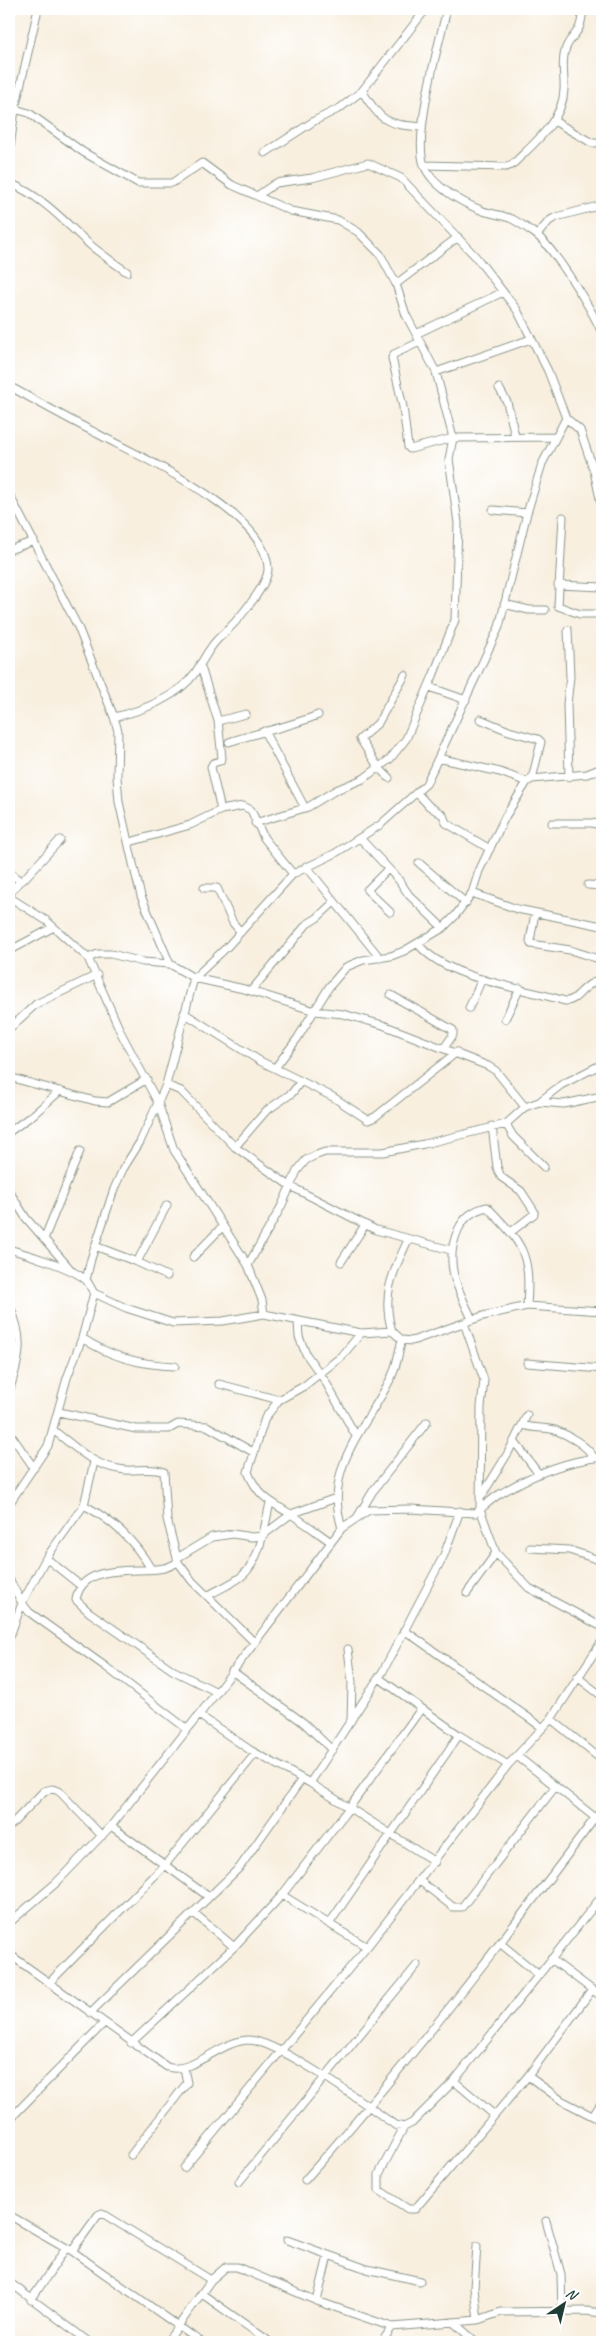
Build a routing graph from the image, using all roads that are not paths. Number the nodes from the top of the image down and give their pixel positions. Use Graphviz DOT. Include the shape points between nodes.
graph roads {
  1 [pos="38,9"];
  2 [pos="426,9"];
  3 [pos="447,9"];
  4 [pos="583,9"];
  5 [pos="362,91"];
  6 [pos="15,109"];
  7 [pos="554,121"];
  8 [pos="422,127"];
  9 [pos="595,143"];
  10 [pos="265,153"];
  11 [pos="9,156"];
  12 [pos="424,165"];
  13 [pos="9,183"];
  14 [pos="257,196"];
  15 [pos="602,205"];
  16 [pos="537,235"];
  17 [pos="458,237"];
  18 [pos="127,272"];
  19 [pos="396,284"];
  20 [pos="503,292"];
  21 [pos="602,333"];
  22 [pos="416,334"];
  23 [pos="531,339"];
  24 [pos="420,342"];
  25 [pos="436,372"];
  26 [pos="9,386"];
  27 [pos="499,388"];
  28 [pos="566,418"];
  29 [pos="516,436"];
  30 [pos="556,437"];
  31 [pos="453,438"];
  32 [pos="9,496"];
  33 [pos="602,508"];
  34 [pos="493,510"];
  35 [pos="528,513"];
  36 [pos="563,517"];
  37 [pos="34,541"];
  38 [pos="9,550"];
  39 [pos="558,585"];
  40 [pos="602,587"];
  41 [pos="504,604"];
  42 [pos="545,610"];
  43 [pos="602,614"];
  44 [pos="568,630"];
  45 [pos="200,664"];
  46 [pos="405,675"];
  47 [pos="429,687"];
  48 [pos="466,700"];
  49 [pos="246,714"];
  50 [pos="318,715"];
  51 [pos="114,717"];
  52 [pos="480,719"];
  53 [pos="218,721"];
  54 [pos="264,731"];
  55 [pos="229,742"];
  56 [pos="438,758"];
  57 [pos="379,768"];
  58 [pos="602,768"];
  59 [pos="570,777"];
  60 [pos="389,778"];
  61 [pos="530,780"];
  62 [pos="417,792"];
  63 [pos="304,808"];
  64 [pos="221,810"];
  65 [pos="255,823"];
  66 [pos="552,823"];
  67 [pos="602,825"];
  68 [pos="360,838"];
  69 [pos="60,840"];
  70 [pos="130,842"];
  71 [pos="490,849"];
  72 [pos="419,863"];
  73 [pos="306,866"];
  74 [pos="388,869"];
  75 [pos="9,872"];
  76 [pos="293,874"];
  77 [pos="20,881"];
  78 [pos="588,885"];
  79 [pos="602,886"];
  80 [pos="204,888"];
  81 [pos="472,893"];
  82 [pos="9,896"];
  83 [pos="334,902"];
  84 [pos="466,903"];
  85 [pos="390,912"];
  86 [pos="535,912"];
  87 [pos="602,926"];
  88 [pos="52,928"];
  89 [pos="443,928"];
  90 [pos="240,932"];
  91 [pos="418,944"];
  92 [pos="9,951"];
  93 [pos="88,958"];
  94 [pos="380,958"];
  95 [pos="602,960"];
  96 [pos="170,964"];
  97 [pos="97,975"];
  98 [pos="194,978"];
  99 [pos="482,979"];
  100 [pos="602,981"];
  101 [pos="520,988"];
  102 [pos="251,992"];
  103 [pos="391,995"];
  104 [pos="468,1008"];
  105 [pos="315,1011"];
  106 [pos="184,1013"];
  107 [pos="506,1019"];
  108 [pos="9,1029"];
  109 [pos="444,1048"];
  110 [pos="456,1052"];
  111 [pos="602,1064"];
  112 [pos="275,1068"];
  113 [pos="602,1068"];
  114 [pos="9,1077"];
  115 [pos="147,1079"];
  116 [pos="301,1081"];
  117 [pos="166,1085"];
  118 [pos="602,1088"];
  119 [pos="60,1091"];
  120 [pos="602,1096"];
  121 [pos="539,1102"];
  122 [pos="158,1103"];
  123 [pos="525,1107"];
  124 [pos="506,1124"];
  125 [pos="492,1126"];
  126 [pos="9,1132"];
  127 [pos="235,1147"];
  128 [pos="80,1151"];
  129 [pos="544,1167"];
  130 [pos="290,1186"];
  131 [pos="9,1191"];
  132 [pos="167,1205"];
  133 [pos="365,1225"];
  134 [pos="223,1226"];
  135 [pos="511,1232"];
  136 [pos="44,1239"];
  137 [pos="408,1240"];
  138 [pos="95,1246"];
  139 [pos="9,1249"];
  140 [pos="451,1250"];
  141 [pos="193,1257"];
  142 [pos="137,1262"];
  143 [pos="342,1262"];
  144 [pos="248,1265"];
  145 [pos="76,1274"];
  146 [pos="167,1276"];
  147 [pos="86,1280"];
  148 [pos="94,1294"];
  149 [pos="9,1304"];
  150 [pos="527,1306"];
  151 [pos="602,1311"];
  152 [pos="264,1314"];
  153 [pos="472,1319"];
  154 [pos="298,1322"];
  155 [pos="464,1323"];
  156 [pos="392,1332"];
  157 [pos="361,1333"];
  158 [pos="82,1338"];
  159 [pos="402,1340"];
  160 [pos="527,1363"];
  161 [pos="175,1366"];
  162 [pos="602,1368"];
  163 [pos="319,1374"];
  164 [pos="219,1384"];
  165 [pos="9,1392"];
  166 [pos="279,1400"];
  167 [pos="58,1412"];
  168 [pos="527,1415"];
  169 [pos="427,1422"];
  170 [pos="523,1425"];
  171 [pos="53,1430"];
  172 [pos="9,1432"];
  173 [pos="356,1436"];
  174 [pos="514,1441"];
  175 [pos="253,1452"];
  176 [pos="602,1457"];
  177 [pos="594,1458"];
  178 [pos="94,1462"];
  179 [pos="34,1468"];
  180 [pos="538,1474"];
  181 [pos="480,1497"];
  182 [pos="336,1498"];
  183 [pos="270,1503"];
  184 [pos="9,1504"];
  185 [pos="84,1505"];
  186 [pos="480,1509"];
  187 [pos="460,1512"];
  188 [pos="291,1514"];
  189 [pos="358,1516"];
  190 [pos="342,1528"];
  191 [pos="262,1536"];
  192 [pos="331,1542"];
  193 [pos="530,1548"];
  194 [pos="496,1553"];
  195 [pos="46,1558"];
  196 [pos="177,1560"];
  197 [pos="602,1561"];
  198 [pos="151,1569"];
  199 [pos="9,1579"];
  200 [pos="81,1586"];
  201 [pos="467,1594"];
  202 [pos="207,1596"];
  203 [pos="22,1603"];
  204 [pos="602,1627"];
  205 [pos="404,1630"];
  206 [pos="9,1639"];
  207 [pos="602,1641"];
  208 [pos="254,1642"];
  209 [pos="348,1649"];
  210 [pos="232,1671"];
  211 [pos="577,1677"];
  212 [pos="379,1678"];
  213 [pos="217,1692"];
  214 [pos="602,1696"];
  215 [pos="421,1709"];
  216 [pos="199,1715"];
  217 [pos="551,1719"];
  218 [pos="351,1722"];
  219 [pos="543,1728"];
  220 [pos="188,1729"];
  221 [pos="459,1735"];
  222 [pos="332,1750"];
  223 [pos="256,1754"];
  224 [pos="517,1756"];
  225 [pos="602,1760"];
  226 [pos="508,1765"];
  227 [pos="302,1779"];
  228 [pos="310,1783"];
  229 [pos="555,1787"];
  230 [pos="349,1808"];
  231 [pos="595,1818"];
  232 [pos="602,1824"];
  233 [pos="9,1826"];
  234 [pos="111,1826"];
  235 [pos="102,1836"];
  236 [pos="392,1836"];
  237 [pos="435,1862"];
  238 [pos="166,1865"];
  239 [pos="420,1881"];
  240 [pos="282,1895"];
  241 [pos="602,1896"];
  242 [pos="209,1897"];
  243 [pos="194,1913"];
  244 [pos="9,1923"];
  245 [pos="329,1924"];
  246 [pos="500,1944"];
  247 [pos="234,1947"];
  248 [pos="367,1947"];
  249 [pos="9,1954"];
  250 [pos="551,1959"];
  251 [pos="417,1965"];
  252 [pos="539,1975"];
  253 [pos="49,1983"];
  254 [pos="592,1990"];
  255 [pos="602,1997"];
  256 [pos="90,2013"];
  257 [pos="104,2023"];
  258 [pos="131,2043"];
  259 [pos="282,2051"];
  260 [pos="184,2068"];
  261 [pos="528,2076"];
  262 [pos="324,2078"];
  263 [pos="454,2081"];
  264 [pos="602,2102"];
  265 [pos="370,2107"];
  266 [pos="493,2114"];
  267 [pos="593,2116"];
  268 [pos="9,2120"];
  269 [pos="602,2121"];
  270 [pos="404,2128"];
  271 [pos="131,2155"];
  272 [pos="184,2168"];
  273 [pos="305,2180"];
  274 [pos="239,2182"];
  275 [pos="9,2214"];
  276 [pos="546,2221"];
  277 [pos="286,2240"];
  278 [pos="477,2246"];
  279 [pos="69,2250"];
  280 [pos="328,2256"];
  281 [pos="212,2280"];
  282 [pos="420,2280"];
  283 [pos="9,2282"];
  284 [pos="202,2294"];
  285 [pos="31,2300"];
  286 [pos="317,2301"];
  287 [pos="562,2312"];
  288 [pos="602,2313"];
  289 [pos="478,2320"];
  290 [pos="453,2322"];
  291 [pos="177,2326"];
  292 [pos="392,2327"];
  293 [pos="89,2342"];
  294 [pos="167,2342"];
  295 [pos="201,2342"];
  296 [pos="270,2342"];
  297 [pos="382,2342"];
  298 [pos="476,2342"];
  1 -- 6 [label="street"];
  2 -- 5 [label="street"];
  3 -- 8 [label="street"];
  4 -- 7 [label="street" via="579,28 564,50 565,91"];
  5 -- 8 [label="street" via="385,121"];
  5 -- 10 [label="street"];
  6 -- 11 [label="street"];
  6 -- 14 [label="street" via="29,113 83,152 138,183 172,183 202,163 232,184"];
  7 -- 9 [label="street"];
  7 -- 12 [label="street" via="512,165"];
  8 -- 12 [label="street"];
  12 -- 16 [label="street" via="432,179 458,198 484,211 511,218"];
  13 -- 18 [label="street" via="65,220 90,245"];
  14 -- 17 [label="street" via="276,184 368,163 401,178"];
  14 -- 19 [label="street" via="291,211 338,220 358,232 380,254"];
  15 -- 16 [label="street" via="556,217"];
  16 -- 21 [label="street" via="562,266 595,316"];
  17 -- 19 [label="street"];
  17 -- 20 [label="street"];
  19 -- 22 [label="street"];
  20 -- 22 [label="street"];
  20 -- 23 [label="street" via="517,310"];
  22 -- 24 [label="street"];
  23 -- 25 [label="street"];
  23 -- 28 [label="street" via="548,371"];
  24 -- 25 [label="street"];
  24 -- 31 [label="street" via="392,358 408,447 413,450"];
  25 -- 31 [label="street"];
  26 -- 45 [label="street" via="168,470 222,505 254,534 267,563 264,586"];
  27 -- 29 [label="street" via="509,408"];
  28 -- 30 [label="street"];
  28 -- 33 [label="street" via="580,430 594,470"];
  29 -- 30 [label="street"];
  29 -- 31 [label="street"];
  30 -- 35 [label="street" via="542,464"];
  31 -- 47 [label="street" via="449,459 458,523 455,620"];
  32 -- 37 [label="street"];
  34 -- 35 [label="street"];
  35 -- 41 [label="street"];
  36 -- 39 [label="street"];
  37 -- 38 [label="street"];
  37 -- 51 [label="street" via="78,627"];
  39 -- 40 [label="street"];
  39 -- 43 [label="street" via="557,604 560,608 580,614"];
  41 -- 42 [label="street"];
  41 -- 48 [label="street" via="499,627"];
  44 -- 59 [label="street"];
  45 -- 51 [label="street" via="178,691 144,708"];
  45 -- 53 [label="street"];
  46 -- 57 [label="street" via="378,724 360,740"];
  47 -- 48 [label="street"];
  47 -- 57 [label="street" via="406,739"];
  48 -- 56 [label="street"];
  49 -- 53 [label="street"];
  50 -- 54 [label="street"];
  51 -- 70 [label="street" via="118,731 119,802"];
  52 -- 61 [label="street" via="541,742"];
  53 -- 64 [label="street" via="223,755 211,767"];
  54 -- 55 [label="street"];
  54 -- 63 [label="street"];
  56 -- 61 [label="street"];
  56 -- 62 [label="street" via="426,784"];
  57 -- 60 [label="street"];
  57 -- 63 [label="street"];
  58 -- 59 [label="street"];
  59 -- 61 [label="street"];
  61 -- 71 [label="street" via="509,810"];
  62 -- 68 [label="street"];
  62 -- 71 [label="street" via="443,816 446,823"];
  63 -- 65 [label="street"];
  64 -- 65 [label="street" via="246,807"];
  64 -- 70 [label="street" via="190,825"];
  65 -- 76 [label="street"];
  66 -- 67 [label="street"];
  68 -- 73 [label="street"];
  68 -- 74 [label="street"];
  69 -- 77 [label="street"];
  70 -- 96 [label="street" via="142,896"];
  71 -- 81 [label="street"];
  72 -- 84 [label="street"];
  73 -- 76 [label="street"];
  73 -- 83 [label="street"];
  74 -- 85 [label="street" via="367,890"];
  74 -- 89 [label="street"];
  75 -- 77 [label="street"];
  76 -- 90 [label="street"];
  77 -- 82 [label="street"];
  78 -- 79 [label="street"];
  80 -- 90 [label="street" via="217,888"];
  81 -- 84 [label="street"];
  81 -- 86 [label="street"];
  82 -- 88 [label="street"];
  83 -- 94 [label="street"];
  83 -- 102 [label="street" via="307,924"];
  84 -- 89 [label="street"];
  86 -- 87 [label="street"];
  86 -- 95 [label="street" via="531,944 570,950"];
  88 -- 92 [label="street"];
  88 -- 93 [label="street"];
  89 -- 91 [label="street"];
  90 -- 98 [label="street"];
  91 -- 94 [label="street"];
  91 -- 99 [label="street" via="442,964"];
  93 -- 96 [label="street" via="111,954 143,962"];
  93 -- 97 [label="street"];
  94 -- 105 [label="street" via="346,967"];
  96 -- 98 [label="street"];
  97 -- 108 [label="street" via="36,1004"];
  97 -- 115 [label="street" via="121,1033"];
  98 -- 102 [label="street"];
  98 -- 106 [label="street"];
  99 -- 101 [label="street"];
  99 -- 104 [label="street"];
  100 -- 101 [label="street" via="592,982 569,1002"];
  101 -- 107 [label="street"];
  102 -- 105 [label="street"];
  103 -- 109 [label="street" via="453,1030 453,1036"];
  105 -- 109 [label="street" via="359,1018"];
  105 -- 112 [label="street"];
  106 -- 112 [label="street" via="260,1062"];
  106 -- 117 [label="street"];
  109 -- 110 [label="street"];
  110 -- 116 [label="street" via="368,1120"];
  110 -- 123 [label="street" via="496,1071"];
  111 -- 121 [label="street" via="561,1085"];
  112 -- 116 [label="street"];
  113 -- 118 [label="street"];
  114 -- 119 [label="street"];
  115 -- 119 [label="street" via="108,1102"];
  115 -- 122 [label="street"];
  116 -- 127 [label="street" via="292,1093 266,1111"];
  117 -- 122 [label="street"];
  117 -- 127 [label="street" via="181,1091"];
  119 -- 126 [label="street"];
  120 -- 121 [label="street" via="564,1104"];
  121 -- 123 [label="street"];
  122 -- 134 [label="street" via="174,1150"];
  122 -- 138 [label="street" via="120,1176"];
  123 -- 124 [label="street"];
  124 -- 125 [label="street"];
  124 -- 129 [label="street" via="513,1136"];
  125 -- 130 [label="street" via="383,1152 325,1152 306,1160"];
  125 -- 135 [label="street" via="501,1177 521,1190 534,1211"];
  127 -- 130 [label="street"];
  128 -- 136 [label="street"];
  130 -- 133 [label="street"];
  130 -- 144 [label="street"];
  131 -- 136 [label="street"];
  132 -- 142 [label="street"];
  133 -- 137 [label="street"];
  133 -- 143 [label="street"];
  134 -- 141 [label="street"];
  134 -- 144 [label="street"];
  135 -- 140 [label="street" via="487,1207 479,1208 461,1222"];
  135 -- 150 [label="street" via="527,1264"];
  136 -- 145 [label="street"];
  137 -- 140 [label="street"];
  137 -- 156 [label="street" via="389,1284 388,1310"];
  138 -- 142 [label="street"];
  138 -- 147 [label="street"];
  139 -- 145 [label="street"];
  140 -- 153 [label="street" via="451,1264"];
  142 -- 146 [label="street"];
  144 -- 152 [label="street"];
  145 -- 147 [label="street"];
  147 -- 148 [label="street"];
  148 -- 152 [label="street" via="173,1323 223,1321"];
  148 -- 158 [label="street"];
  149 -- 165 [label="street" via="20,1334 20,1354"];
  150 -- 151 [label="street"];
  150 -- 153 [label="street"];
  152 -- 154 [label="street"];
  153 -- 155 [label="street"];
  154 -- 157 [label="street"];
  154 -- 163 [label="street" via="302,1345"];
  155 -- 159 [label="street" via="412,1340"];
  155 -- 181 [label="street" via="484,1380"];
  156 -- 157 [label="street"];
  156 -- 159 [label="street"];
  157 -- 163 [label="street" via="342,1356"];
  158 -- 161 [label="street" via="97,1348 130,1361"];
  158 -- 167 [label="street"];
  159 -- 173 [label="street" via="394,1372"];
  160 -- 162 [label="street"];
  163 -- 166 [label="street"];
  163 -- 173 [label="street"];
  164 -- 166 [label="street"];
  166 -- 175 [label="street" via="265,1418"];
  167 -- 171 [label="street"];
  167 -- 175 [label="street" via="136,1429 169,1429 178,1424 207,1426"];
  168 -- 170 [label="street"];
  169 -- 189 [label="street"];
  170 -- 174 [label="street"];
  170 -- 177 [label="street" via="554,1429 585,1447"];
  171 -- 178 [label="street"];
  171 -- 179 [label="street" via="48,1446"];
  172 -- 179 [label="street"];
  173 -- 182 [label="street" via="340,1476"];
  174 -- 180 [label="street"];
  174 -- 181 [label="street"];
  175 -- 183 [label="street" via="248,1472"];
  176 -- 177 [label="street"];
  177 -- 180 [label="street"];
  178 -- 185 [label="street"];
  178 -- 196 [label="street" via="126,1470 164,1472 166,1513"];
  179 -- 184 [label="street"];
  180 -- 186 [label="street" via="498,1494"];
  181 -- 186 [label="street"];
  182 -- 188 [label="street"];
  182 -- 190 [label="street"];
  183 -- 188 [label="street"];
  183 -- 191 [label="street"];
  185 -- 195 [label="street"];
  185 -- 198 [label="street" via="115,1524"];
  186 -- 187 [label="street" via="475,1513"];
  186 -- 194 [label="street"];
  187 -- 189 [label="street" via="390,1508 369,1510"];
  187 -- 205 [label="street" via="444,1555"];
  188 -- 191 [label="street"];
  188 -- 192 [label="street"];
  189 -- 190 [label="street"];
  190 -- 192 [label="street"];
  191 -- 196 [label="street" via="233,1534 212,1537"];
  191 -- 202 [label="street" via="249,1570"];
  192 -- 208 [label="street"];
  193 -- 197 [label="street" via="568,1550"];
  194 -- 201 [label="street"];
  194 -- 204 [label="street" via="529,1588"];
  195 -- 200 [label="street"];
  195 -- 203 [label="street"];
  196 -- 198 [label="street" via="164,1568"];
  196 -- 202 [label="street"];
  198 -- 200 [label="street" via="111,1571"];
  199 -- 203 [label="street"];
  200 -- 213 [label="street" via="76,1600 82,1607 174,1670"];
  202 -- 208 [label="street"];
  203 -- 206 [label="street"];
  203 -- 220 [label="street" via="40,1620"];
  205 -- 212 [label="street"];
  205 -- 219 [label="street"];
  207 -- 211 [label="street"];
  208 -- 210 [label="street"];
  209 -- 218 [label="street" via="352,1682"];
  210 -- 213 [label="street"];
  210 -- 222 [label="street" via="304,1723"];
  211 -- 214 [label="street"];
  211 -- 217 [label="street"];
  212 -- 215 [label="street"];
  212 -- 218 [label="street"];
  213 -- 216 [label="street"];
  215 -- 221 [label="street"];
  215 -- 230 [label="street"];
  216 -- 220 [label="street"];
  216 -- 223 [label="street"];
  217 -- 219 [label="street"];
  217 -- 225 [label="street"];
  218 -- 222 [label="street"];
  219 -- 224 [label="street"];
  220 -- 234 [label="street"];
  221 -- 226 [label="street"];
  221 -- 236 [label="street"];
  222 -- 228 [label="street"];
  223 -- 227 [label="street"];
  223 -- 238 [label="street"];
  224 -- 226 [label="street"];
  224 -- 229 [label="street"];
  226 -- 237 [label="street"];
  227 -- 228 [label="street"];
  227 -- 242 [label="street" via="240,1867"];
  228 -- 230 [label="street"];
  229 -- 231 [label="street"];
  229 -- 239 [label="street" via="462,1907 453,1907"];
  230 -- 236 [label="street"];
  230 -- 240 [label="street"];
  231 -- 232 [label="street"];
  231 -- 246 [label="street"];
  233 -- 235 [label="street" via="44,1791 52,1789 59,1791"];
  234 -- 235 [label="street"];
  234 -- 238 [label="street"];
  235 -- 244 [label="street" via="56,1883"];
  236 -- 237 [label="street"];
  236 -- 245 [label="street"];
  237 -- 239 [label="street"];
  238 -- 242 [label="street"];
  238 -- 253 [label="street"];
  239 -- 248 [label="street"];
  240 -- 245 [label="street"];
  240 -- 247 [label="street"];
  241 -- 250 [label="street"];
  242 -- 243 [label="street"];
  243 -- 247 [label="street"];
  243 -- 256 [label="street"];
  245 -- 248 [label="street"];
  246 -- 252 [label="street"];
  246 -- 265 [label="street"];
  247 -- 258 [label="street"];
  248 -- 259 [label="street"];
  249 -- 253 [label="street"];
  250 -- 252 [label="street"];
  250 -- 254 [label="street"];
  251 -- 262 [label="street"];
  252 -- 263 [label="street"];
  253 -- 256 [label="street"];
  254 -- 255 [label="street"];
  254 -- 261 [label="street"];
  256 -- 257 [label="street"];
  257 -- 258 [label="street"];
  257 -- 268 [label="street"];
  258 -- 260 [label="street" via="167,2067 175,2070"];
  259 -- 260 [label="street" via="248,2040 226,2045"];
  259 -- 262 [label="street"];
  259 -- 272 [label="street"];
  260 -- 271 [label="street" via="187,2083"];
  261 -- 266 [label="street"];
  261 -- 267 [label="street" via="561,2100"];
  262 -- 265 [label="street"];
  262 -- 274 [label="street"];
  263 -- 266 [label="street"];
  263 -- 270 [label="street"];
  264 -- 267 [label="street"];
  265 -- 270 [label="street"];
  265 -- 273 [label="street"];
  266 -- 270 [label="street" via="415,2209 408,2209 379,2190 377,2182"];
  267 -- 269 [label="street"];
  275 -- 279 [label="street"];
  276 -- 287 [label="street" via="561,2274"];
  277 -- 280 [label="street"];
  278 -- 289 [label="street" via="474,2288"];
  279 -- 281 [label="street" via="102,2213"];
  279 -- 285 [label="street"];
  279 -- 291 [label="street"];
  280 -- 282 [label="street" via="367,2269"];
  280 -- 286 [label="street"];
  281 -- 284 [label="street"];
  281 -- 286 [label="street" via="226,2267 237,2267"];
  283 -- 285 [label="street"];
  284 -- 291 [label="street"];
  284 -- 296 [label="street"];
  285 -- 293 [label="street"];
  286 -- 292 [label="street"];
  287 -- 288 [label="street"];
  287 -- 289 [label="street" via="501,2312"];
  289 -- 290 [label="street"];
  290 -- 292 [label="street"];
  290 -- 298 [label="street"];
  291 -- 294 [label="street"];
  291 -- 295 [label="street"];
  292 -- 297 [label="street"];
}
